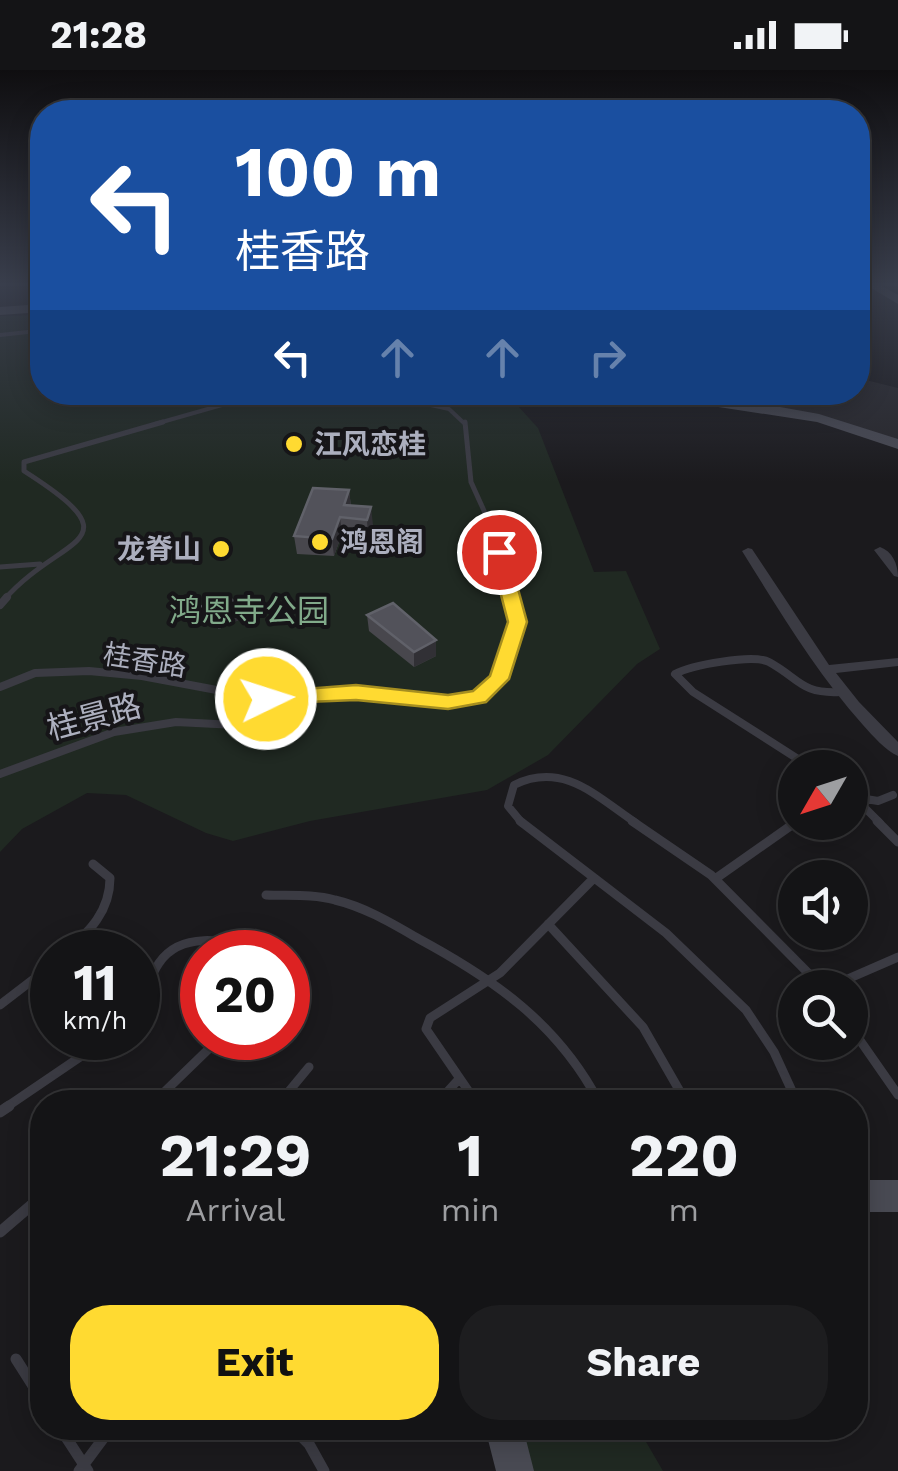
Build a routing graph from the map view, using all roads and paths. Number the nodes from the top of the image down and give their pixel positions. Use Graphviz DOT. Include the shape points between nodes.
graph roads {
  1 [pos="224,405"];
  2 [pos="430,405"];
  3 [pos="732,405"];
  4 [pos="898,444"];
  5 [pos="880,550"];
  6 [pos="748,551"];
  7 [pos="40,564"];
  8 [pos="0,567"];
  9 [pos="898,573"];
  10 [pos="0,605"];
  11 [pos="897,663"];
  12 [pos="824,670"];
  13 [pos="0,687"];
  14 [pos="840,692"];
  15 [pos="312,696"];
  16 [pos="784,750"];
  17 [pos="898,751"];
  18 [pos="0,774"];
  19 [pos="893,795"];
  20 [pos="868,799"];
  21 [pos="868,811"];
  22 [pos="778,835"];
  23 [pos="898,842"];
  24 [pos="93,864"];
  25 [pos="594,878"];
  26 [pos="716,878"];
  27 [pos="266,895"];
  28 [pos="548,924"];
  29 [pos="91,930"];
  30 [pos="180,946"];
  31 [pos="898,957"];
  32 [pos="160,961"];
  33 [pos="807,970"];
  34 [pos="867,970"];
  35 [pos="492,978"];
  36 [pos="30,982"];
  37 [pos="0,1006"];
  38 [pos="868,1052"];
  39 [pos="76,1060"];
  40 [pos="197,1060"];
  41 [pos="309,1067"];
  42 [pos="459,1079"];
  43 [pos="32,1090"];
  44 [pos="166,1090"];
  45 [pos="290,1090"];
  46 [pos="449,1090"];
  47 [pos="467,1090"];
  48 [pos="594,1090"];
  49 [pos="681,1090"];
  50 [pos="792,1090"];
  51 [pos="30,1091"];
  52 [pos="898,1095"];
  53 [pos="0,1112"];
  54 [pos="868,1196"];
  55 [pos="898,1196"];
  56 [pos="30,1206"];
  57 [pos="0,1232"];
  58 [pos="16,1358"];
  59 [pos="30,1381"];
  60 [pos="67,1440"];
  61 [pos="103,1440"];
  62 [pos="305,1440"];
  63 [pos="507,1440"];
  64 [pos="83,1469"];
  65 [pos="324,1471"];
  66 [pos="514,1471"];
  1 -- 7 [label="lane, 桂香路" via="24,462 24,471 84,516 78,543"];
  2 -- 15 [label="lane, 桂香路" via="465,422 471,482 517,609 505,666 491,689 465,701 356,692"];
  3 -- 4 [label="street" via="819,418"];
  5 -- 9 [label="street"];
  6 -- 12 [label="street"];
  7 -- 8 [label="lane"];
  7 -- 10 [label="lane, 桂香路"];
  11 -- 12 [label="street"];
  12 -- 14 [label="street"];
  13 -- 15 [label="lane, 桂香路" via="35,673 122,673 233,696"];
  14 -- 16 [label="lane" via="815,694 764,658 689,666 674,674"];
  14 -- 17 [label="street"];
  15 -- 18 [label="lane, 桂景路" via="302,712 275,728 176,722 114,732"];
  19 -- 20 [label="lane"];
  21 -- 23 [label="lane"];
  22 -- 26 [label="lane"];
  24 -- 29 [label="lane" via="110,878 112,898"];
  25 -- 26 [label="lane" via="523,825 508,806 514,785 536,774 571,779"];
  25 -- 28 [label="lane"];
  25 -- 50 [label="lane" via="666,932 746,1010"];
  26 -- 33 [label="lane"];
  27 -- 35 [label="lane" via="330,898"];
  28 -- 35 [label="lane"];
  28 -- 49 [label="lane" via="630,1007 667,1057"];
  30 -- 32 [label="lane"];
  31 -- 34 [label="lane"];
  35 -- 42 [label="lane" via="430,1018 426,1029"];
  35 -- 48 [label="lane" via="557,1036"];
  36 -- 37 [label="lane"];
  38 -- 52 [label="lane"];
  39 -- 43 [label="lane"];
  40 -- 44 [label="lane"];
  41 -- 45 [label="lane"];
  42 -- 46 [label="lane"];
  42 -- 47 [label="lane"];
  51 -- 53 [label="lane"];
  54 -- 55 [label="street"];
  56 -- 57 [label="lane"];
  58 -- 59 [label="lane"];
  60 -- 64 [label="lane"];
  61 -- 64 [label="lane"];
  62 -- 65 [label="lane"];
  63 -- 66 [label="street"];
}
